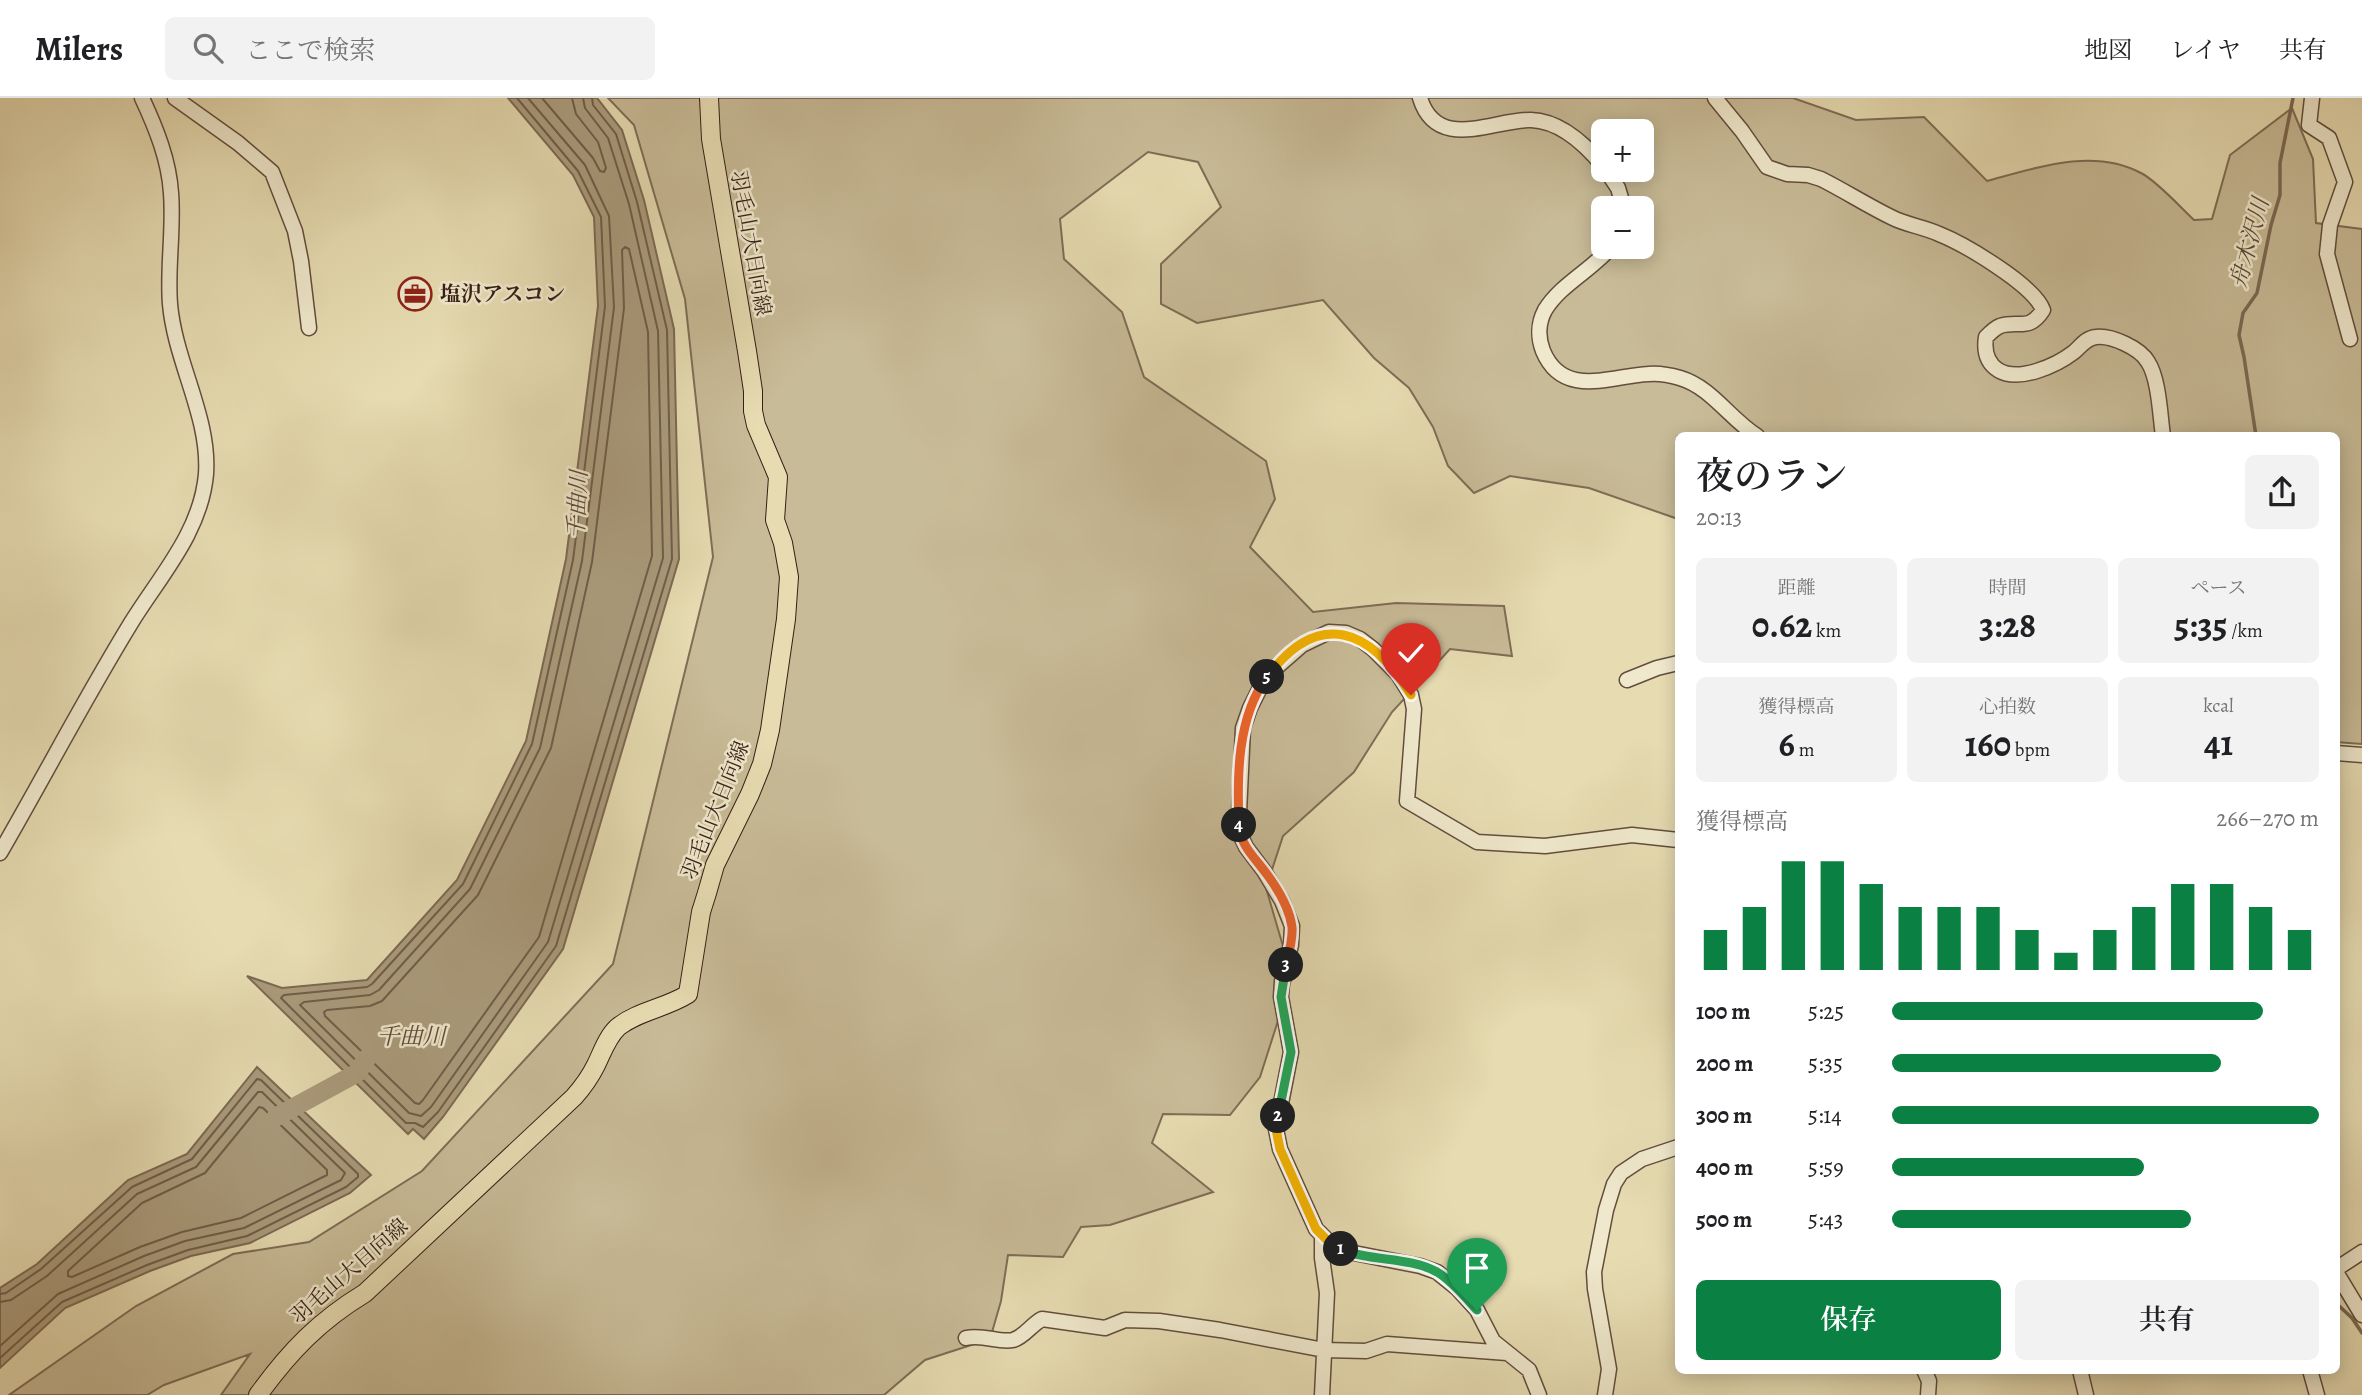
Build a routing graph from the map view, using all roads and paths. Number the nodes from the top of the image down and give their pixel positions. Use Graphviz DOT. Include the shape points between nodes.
graph roads {
  1 [pos="142,98"];
  2 [pos="175,98"];
  3 [pos="709,98"];
  4 [pos="1420,98"];
  5 [pos="1715,98"];
  6 [pos="2312,98"];
  7 [pos="1591,154"];
  8 [pos="1598,259"];
  9 [pos="309,328"];
  10 [pos="2350,339"];
  11 [pos="1752,432"];
  12 [pos="2162,432"];
  13 [pos="1675,664"];
  14 [pos="1627,680"];
  15 [pos="2340,754"];
  16 [pos="2362,755"];
  17 [pos="1675,840"];
  18 [pos="0,853"];
  19 [pos="1675,1148"];
  20 [pos="1322,1235"];
  21 [pos="2362,1252"];
  22 [pos="2340,1267"];
  23 [pos="2340,1277"];
  24 [pos="2362,1314"];
  25 [pos="966,1338"];
  26 [pos="1324,1350"];
  27 [pos="1507,1353"];
  28 [pos="1926,1374"];
  29 [pos="2081,1374"];
  30 [pos="2311,1374"];
  31 [pos="258,1395"];
  32 [pos="1322,1395"];
  33 [pos="1539,1395"];
  34 [pos="1605,1395"];
  35 [pos="1928,1395"];
  36 [pos="2086,1395"];
  37 [pos="2317,1395"];
  1 -- 18 [label="street" via="157,130 172,192 169,295 176,343 204,440 206,474 200,506 187,538 131,624"];
  2 -- 9 [label="street" via="272,172 295,231"];
  3 -- 31 [label="main road, 羽毛山大日向線" via="711,139 753,411 778,477 775,520 789,577 785,631 764,753 706,893 688,995 617,1028 574,1097 365,1293 307,1335"];
  4 -- 7 [label="street" via="1424,111 1434,120 1458,129 1530,120 1559,127"];
  5 -- 12 [label="street" via="1767,167 1821,179 1899,221 1958,243 2033,295 2043,310 2033,321 1999,326 1986,337 1984,349 1995,368 2012,374 2034,371 2098,336 2137,350 2150,364"];
  6 -- 10 [label="street" via="2309,125 2329,138 2345,182 2330,225 2327,254"];
  8 -- 11 [label="street" via="1545,311 1539,340 1546,359 1561,373 1584,383 1651,373 1684,379"];
  13 -- 14 [label="street"];
  15 -- 16 [label="street"];
  17 -- 20 [label="street" via="1632,835 1545,846 1477,842 1407,802 1414,709 1411,695 1373,649 1360,639 1329,632 1302,645 1270,672 1243,728 1238,813 1246,848 1282,901 1292,926 1281,997 1291,1052 1276,1129 1280,1149"];
  19 -- 34 [label="street" via="1633,1163 1621,1173 1606,1210 1594,1272 1609,1369"];
  20 -- 26 [label="street"];
  20 -- 27 [label="street" via="1344,1251 1437,1272 1477,1310 1493,1341"];
  21 -- 22 [label="street"];
  23 -- 24 [label="street"];
  25 -- 26 [label="street" via="1013,1340 1042,1320 1105,1328 1125,1320 1159,1321"];
  26 -- 27 [label="street" via="1366,1351 1387,1344"];
  26 -- 32 [label="street"];
  27 -- 33 [label="street" via="1529,1370"];
  28 -- 35 [label="street"];
  29 -- 36 [label="street"];
  30 -- 37 [label="street"];
}
